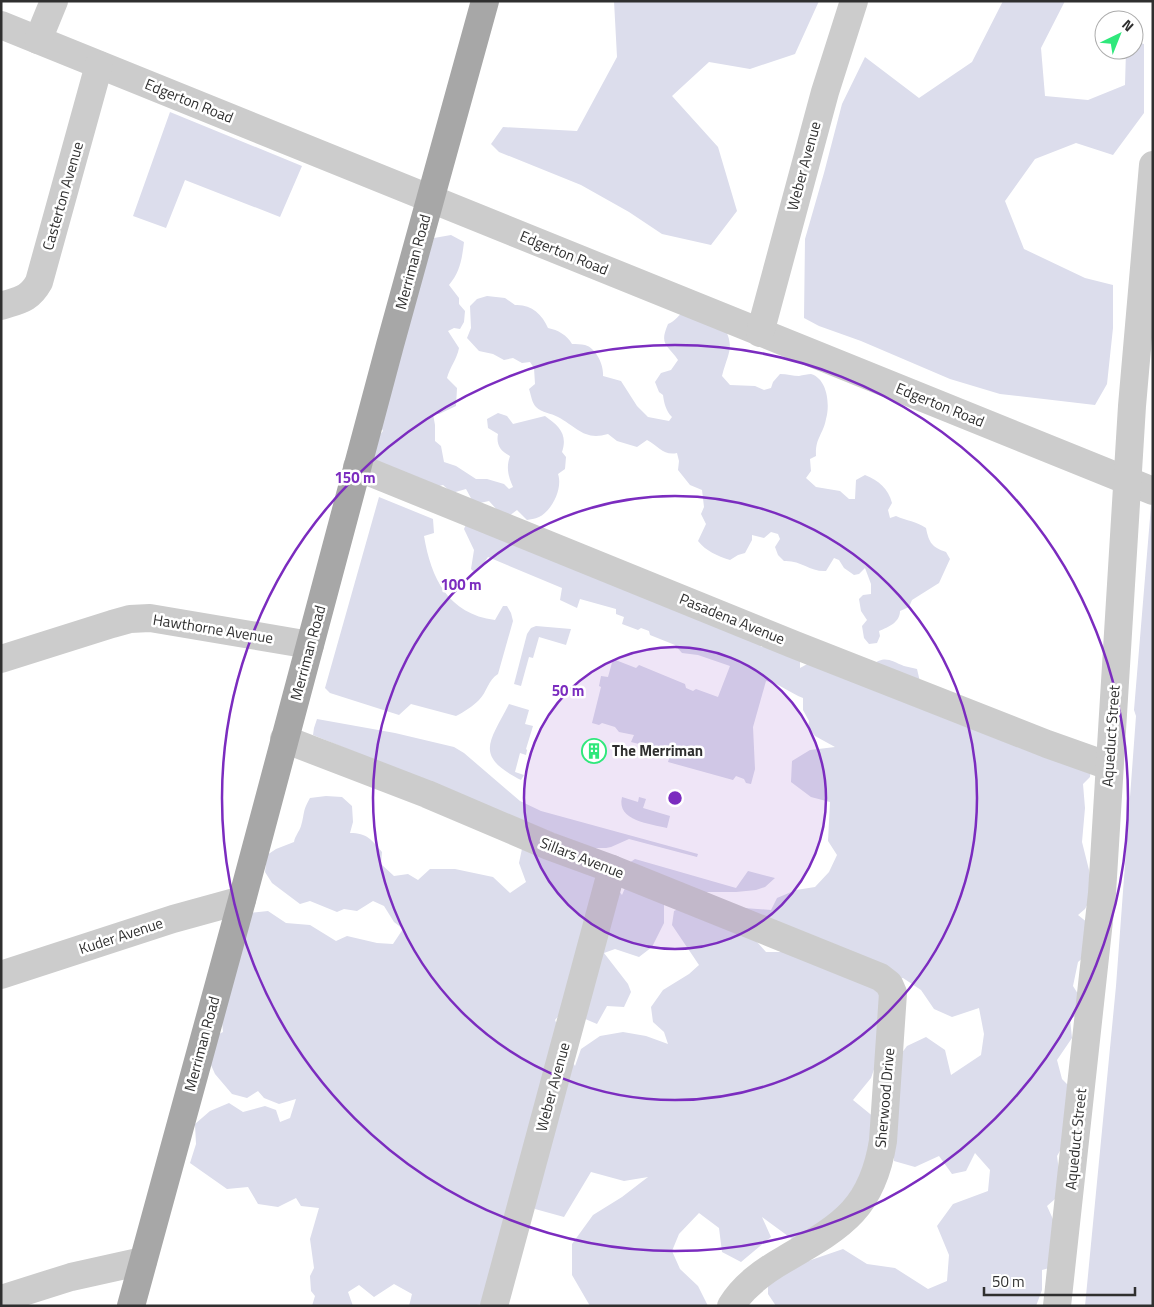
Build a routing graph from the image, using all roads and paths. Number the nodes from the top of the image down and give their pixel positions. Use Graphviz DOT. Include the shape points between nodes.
graph roads {
  1 [pos="54,1"];
  2 [pos="485,1"];
  3 [pos="854,1"];
  4 [pos="1,26"];
  5 [pos="38,40"];
  6 [pos="99,65"];
  7 [pos="1153,165"];
  8 [pos="431,200"];
  9 [pos="1,306"];
  10 [pos="760,333"];
  11 [pos="357,467"];
  12 [pos="1128,482"];
  13 [pos="1153,491"];
  14 [pos="310,645"];
  15 [pos="1,659"];
  16 [pos="284,739"];
  17 [pos="1109,766"];
  18 [pos="612,869"];
  19 [pos="242,900"];
  20 [pos="1,974"];
  21 [pos="880,977"];
  22 [pos="143,1261"];
  23 [pos="1,1299"];
  24 [pos="131,1306"];
  25 [pos="494,1306"];
  26 [pos="731,1306"];
  27 [pos="1057,1306"];
  1 -- 5 [label="street"];
  2 -- 8 [label="main road, Merriman Road"];
  3 -- 10 [label="street, Weber Avenue" via="825,92"];
  4 -- 5 [label="street, Edgerton Road"];
  5 -- 6 [label="street, Edgerton Road"];
  6 -- 8 [label="street, Edgerton Road"];
  6 -- 9 [label="street, Casterton Avenue" via="39,282 27,297"];
  7 -- 12 [label="street, Aqueduct Street"];
  8 -- 10 [label="street, Edgerton Road"];
  8 -- 11 [label="main road, Merriman Road"];
  10 -- 12 [label="street, Edgerton Road"];
  11 -- 14 [label="main road, Merriman Road"];
  11 -- 17 [label="street, Pasadena Avenue" via="804,648"];
  12 -- 13 [label="street, Edgerton Road"];
  12 -- 17 [label="street, Aqueduct Street"];
  14 -- 15 [label="street, Hawthorne Avenue" via="150,618 130,619"];
  14 -- 16 [label="main road, Merriman Road"];
  16 -- 18 [label="street, Sillars Avenue"];
  16 -- 19 [label="main road, Merriman Road"];
  17 -- 27 [label="street, Aqueduct Street" via="1102,893"];
  18 -- 21 [label="street, Sillars Avenue"];
  18 -- 25 [label="street, Weber Avenue"];
  19 -- 20 [label="street, Kuder Avenue"];
  19 -- 22 [label="main road, Merriman Road"];
  21 -- 26 [label="street, Sherwood Drive" via="889,984 893,1000 883,1142 880,1161 867,1192 849,1218 767,1270 746,1287"];
  22 -- 23 [label="street" via="70,1276"];
  22 -- 24 [label="main road, Merriman Road"];
}
